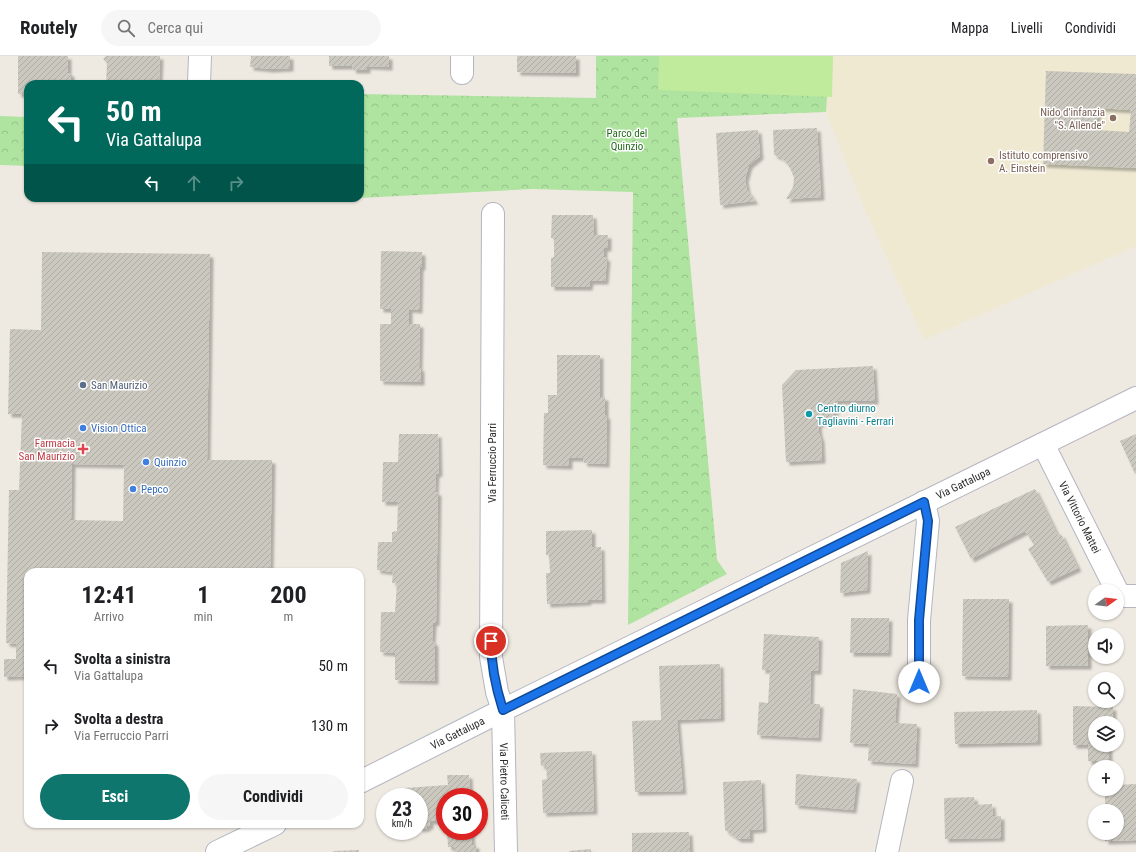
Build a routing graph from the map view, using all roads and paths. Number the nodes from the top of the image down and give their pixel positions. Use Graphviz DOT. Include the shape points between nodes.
graph roads {
  1 [pos="200,56"];
  2 [pos="199,80"];
  3 [pos="493,214"];
  4 [pos="1136,398"];
  5 [pos="1042,444"];
  6 [pos="924,502"];
  7 [pos="1113,584"];
  8 [pos="1124,596"];
  9 [pos="1136,596"];
  10 [pos="919,682"];
  11 [pos="503,710"];
  12 [pos="364,780"];
  13 [pos="902,781"];
  14 [pos="266,828"];
  15 [pos="217,852"];
  16 [pos="506,852"];
  17 [pos="887,852"];
  1 -- 2 [label="street"];
  3 -- 11 [label="street, Via Ferruccio Parri" via="491,657"];
  4 -- 5 [label="street, Via Gattalupa"];
  5 -- 6 [label="street, Via Gattalupa"];
  5 -- 7 [label="street, Via Vittorio Mattei"];
  6 -- 10 [label="street" via="928,521 919,620"];
  6 -- 11 [label="street, Via Gattalupa"];
  8 -- 9 [label="street, Via Vittorio Mattei"];
  11 -- 12 [label="street, Via Gattalupa"];
  11 -- 16 [label="street, Via Pietro Caliceti"];
  13 -- 17 [label="street"];
  14 -- 15 [label="street"];
}
